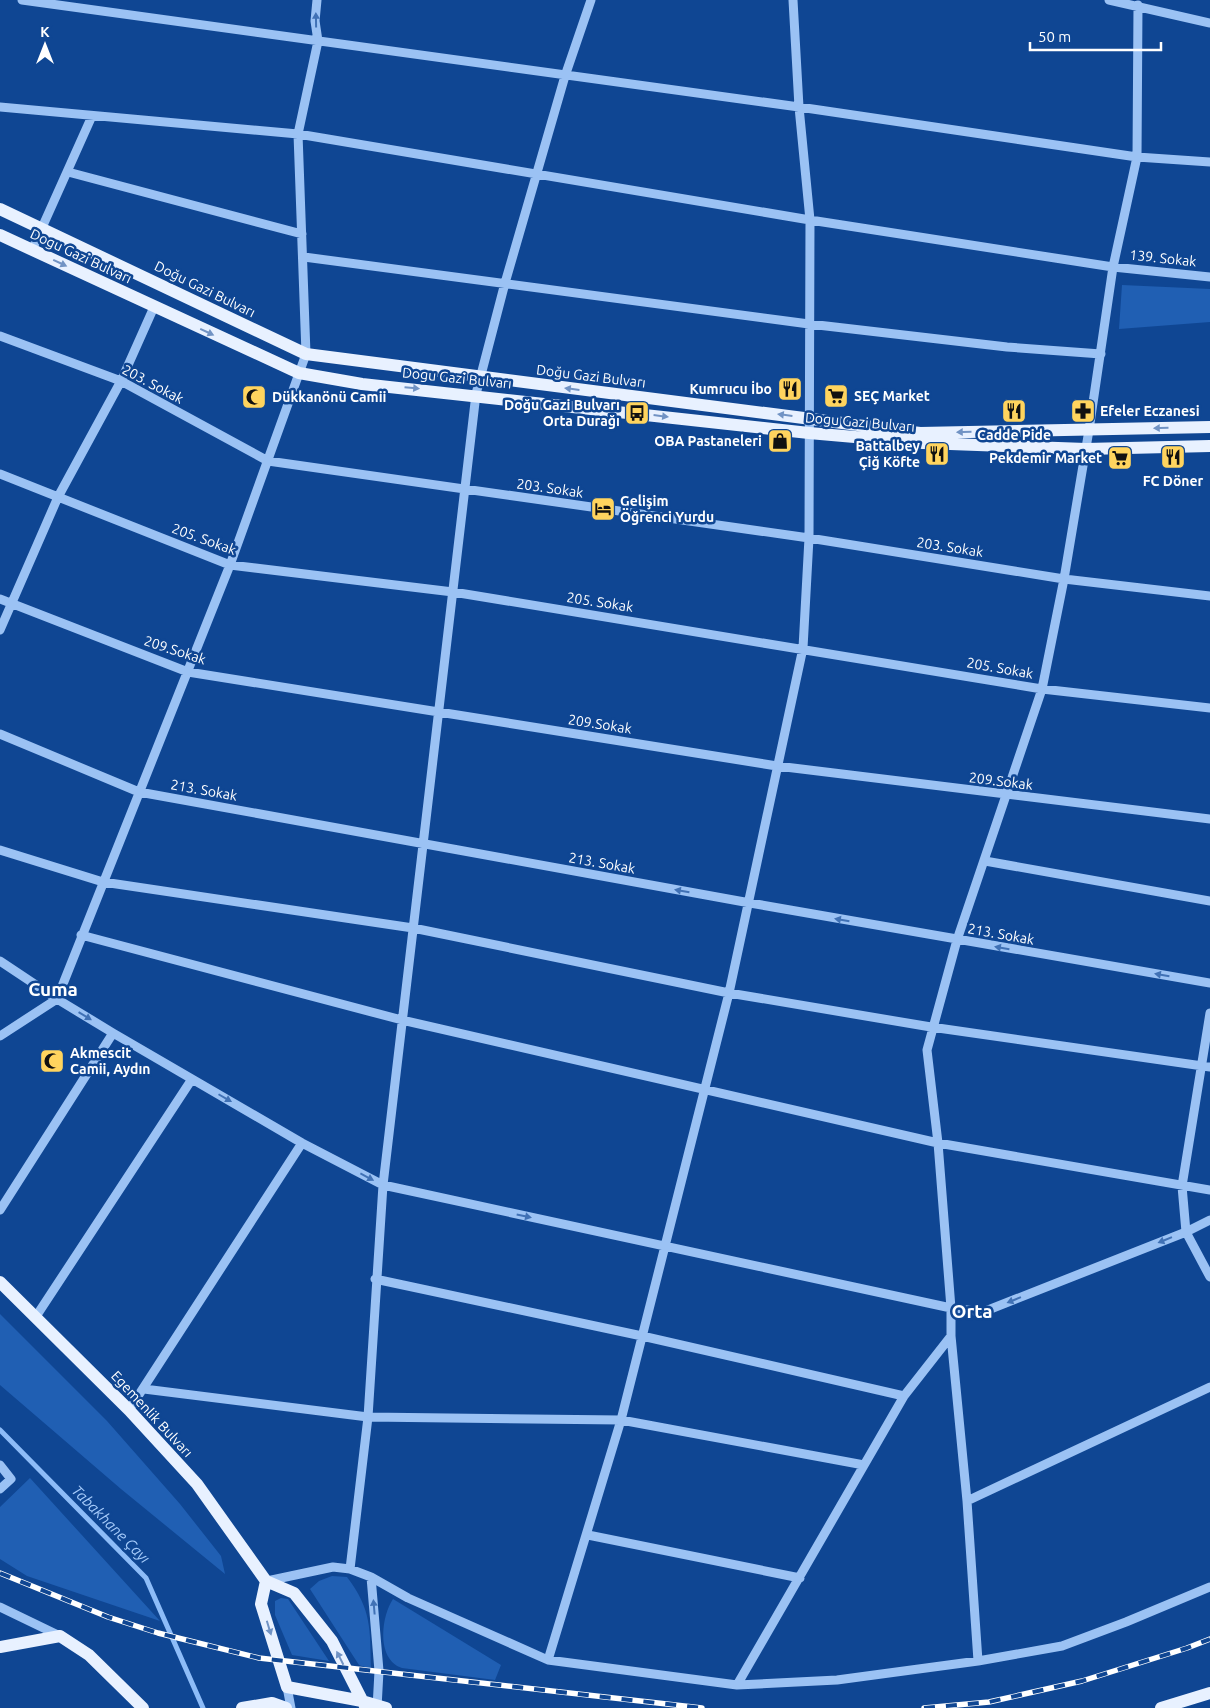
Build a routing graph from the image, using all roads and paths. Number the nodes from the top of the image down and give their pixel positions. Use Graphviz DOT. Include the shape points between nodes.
graph roads {
  1 [pos="22,0"];
  2 [pos="317,0"];
  3 [pos="591,0"];
  4 [pos="793,0"];
  5 [pos="1109,0"];
  6 [pos="1138,5"];
  7 [pos="1210,23"];
  8 [pos="318,41"];
  9 [pos="565,76"];
  10 [pos="0,107"];
  11 [pos="799,107"];
  12 [pos="92,116"];
  13 [pos="298,134"];
  14 [pos="1137,157"];
  15 [pos="1210,162"];
  16 [pos="68,172"];
  17 [pos="537,174"];
  18 [pos="0,209"];
  19 [pos="810,220"];
  20 [pos="41,227"];
  21 [pos="302,234"];
  22 [pos="0,235"];
  23 [pos="32,250"];
  24 [pos="304,257"];
  25 [pos="1113,267"];
  26 [pos="1210,277"];
  27 [pos="505,283"];
  28 [pos="154,307"];
  29 [pos="809,324"];
  30 [pos="0,336"];
  31 [pos="306,354"];
  32 [pos="1101,354"];
  33 [pos="299,373"];
  34 [pos="479,377"];
  35 [pos="121,381"];
  36 [pos="476,394"];
  37 [pos="808,418"];
  38 [pos="1210,428"];
  39 [pos="1089,430"];
  40 [pos="809,433"];
  41 [pos="1210,446"];
  42 [pos="1086,449"];
  43 [pos="268,461"];
  44 [pos="0,474"];
  45 [pos="464,490"];
  46 [pos="58,497"];
  47 [pos="809,538"];
  48 [pos="230,565"];
  49 [pos="1064,579"];
  50 [pos="454,592"];
  51 [pos="1210,596"];
  52 [pos="0,599"];
  53 [pos="12,604"];
  54 [pos="0,630"];
  55 [pos="803,648"];
  56 [pos="188,672"];
  57 [pos="1042,689"];
  58 [pos="1210,708"];
  59 [pos="438,713"];
  60 [pos="0,734"];
  61 [pos="778,766"];
  62 [pos="139,792"];
  63 [pos="1007,796"];
  64 [pos="1210,819"];
  65 [pos="423,844"];
  66 [pos="0,850"];
  67 [pos="985,861"];
  68 [pos="103,882"];
  69 [pos="1210,901"];
  70 [pos="750,903"];
  71 [pos="413,928"];
  72 [pos="81,935"];
  73 [pos="957,940"];
  74 [pos="0,961"];
  75 [pos="1210,983"];
  76 [pos="729,993"];
  77 [pos="56,999"];
  78 [pos="1210,1013"];
  79 [pos="402,1020"];
  80 [pos="931,1027"];
  81 [pos="113,1033"];
  82 [pos="0,1036"];
  83 [pos="1206,1067"];
  84 [pos="192,1079"];
  85 [pos="704,1088"];
  86 [pos="938,1142"];
  87 [pos="302,1143"];
  88 [pos="383,1185"];
  89 [pos="1182,1186"];
  90 [pos="1210,1190"];
  91 [pos="0,1210"];
  92 [pos="1210,1220"];
  93 [pos="1186,1232"];
  94 [pos="664,1247"];
  95 [pos="1210,1277"];
  96 [pos="376,1279"];
  97 [pos="0,1282"];
  98 [pos="951,1308"];
  99 [pos="36,1318"];
  100 [pos="642,1336"];
  101 [pos="951,1336"];
  102 [pos="1210,1387"];
  103 [pos="144,1389"];
  104 [pos="904,1396"];
  105 [pos="129,1410"];
  106 [pos="368,1418"];
  107 [pos="621,1420"];
  108 [pos="0,1465"];
  109 [pos="864,1465"];
  110 [pos="0,1489"];
  111 [pos="967,1501"];
  112 [pos="588,1535"];
  113 [pos="350,1569"];
  114 [pos="371,1577"];
  115 [pos="800,1578"];
  116 [pos="266,1581"];
  117 [pos="1210,1587"];
  118 [pos="0,1607"];
  119 [pos="64,1638"];
  120 [pos="0,1647"];
  121 [pos="0,1653"];
  122 [pos="548,1660"];
  123 [pos="978,1661"];
  124 [pos="737,1685"];
  125 [pos="287,1687"];
  126 [pos="1210,1693"];
  127 [pos="268,1703"];
  128 [pos="374,1706"];
  129 [pos="143,1708"];
  130 [pos="242,1708"];
  131 [pos="286,1708"];
  132 [pos="291,1708"];
  133 [pos="1161,1708"];
  1 -- 8 [label="street"];
  8 -- 2 [label="street, one-way" via="315,22"];
  3 -- 9 [label="street"];
  4 -- 11 [label="street"];
  5 -- 6 [label="street"];
  6 -- 7 [label="street"];
  6 -- 14 [label="street"];
  8 -- 9 [label="street"];
  8 -- 13 [label="street"];
  9 -- 11 [label="street"];
  9 -- 17 [label="street"];
  10 -- 12 [label="street, 139. Sokak"];
  11 -- 14 [label="street"];
  11 -- 19 [label="street"];
  12 -- 13 [label="street, 139. Sokak"];
  12 -- 16 [label="street"];
  13 -- 17 [label="street, 139. Sokak"];
  13 -- 21 [label="street"];
  14 -- 15 [label="street"];
  14 -- 25 [label="street"];
  16 -- 20 [label="street"];
  16 -- 21 [label="street"];
  17 -- 19 [label="street, 139. Sokak"];
  17 -- 27 [label="street"];
  18 -- 20 [label="main road, Doğu Gazi Bulvarı"];
  19 -- 25 [label="street, 139. Sokak"];
  19 -- 29 [label="street"];
  20 -- 23 [label="street"];
  20 -- 31 [label="main road, Doğu Gazi Bulvarı"];
  21 -- 24 [label="street"];
  22 -- 23 [label="main road, Dogu Gazi Bulvarı"];
  23 -- 28 [label="main road, Dogu Gazi Bulvarı, one-way"];
  24 -- 27 [label="street"];
  24 -- 31 [label="street"];
  25 -- 26 [label="street, 139. Sokak"];
  25 -- 32 [label="street"];
  27 -- 29 [label="street"];
  27 -- 34 [label="street"];
  28 -- 33 [label="main road, Dogu Gazi Bulvarı, one-way"];
  28 -- 35 [label="street"];
  29 -- 32 [label="street" via="1007,348"];
  29 -- 37 [label="street"];
  30 -- 35 [label="street, 203. Sokak"];
  31 -- 33 [label="street"];
  31 -- 34 [label="main road, Doğu Gazi Bulvarı"];
  32 -- 39 [label="street"];
  33 -- 36 [label="main road, Dogu Gazi Bulvarı, one-way" via="362,384"];
  33 -- 43 [label="street"];
  34 -- 36 [label="street"];
  37 -- 34 [label="main road, Doğu Gazi Bulvarı, one-way"];
  35 -- 43 [label="street, 203. Sokak"];
  35 -- 46 [label="street"];
  36 -- 40 [label="main road, Dogu Gazi Bulvarı, one-way"];
  36 -- 45 [label="street"];
  39 -- 37 [label="main road, Doğu Gazi Bulvarı, one-way" via="920,433"];
  37 -- 40 [label="street"];
  38 -- 39 [label="main road, Doğu Gazi Bulvarı, one-way"];
  39 -- 42 [label="street"];
  40 -- 42 [label="main road, Dogu Gazi Bulvarı" via="923,443"];
  40 -- 47 [label="street"];
  41 -- 42 [label="main road, Dogu Gazi Bulvarı"];
  42 -- 49 [label="street"];
  43 -- 45 [label="street, 203. Sokak"];
  43 -- 48 [label="street"];
  44 -- 46 [label="street, 205. Sokak"];
  45 -- 47 [label="street, 203. Sokak"];
  45 -- 50 [label="street"];
  46 -- 48 [label="street, 205. Sokak"];
  46 -- 53 [label="street"];
  47 -- 49 [label="street, 203. Sokak"];
  47 -- 55 [label="street"];
  48 -- 50 [label="street, 205. Sokak"];
  48 -- 56 [label="street"];
  49 -- 51 [label="street, 203. Sokak"];
  49 -- 57 [label="street"];
  50 -- 55 [label="street, 205. Sokak"];
  50 -- 59 [label="street"];
  52 -- 53 [label="street, 209.Sokak"];
  53 -- 54 [label="street"];
  53 -- 56 [label="street, 209.Sokak"];
  55 -- 57 [label="street, 205. Sokak"];
  55 -- 61 [label="street"];
  56 -- 59 [label="street, 209.Sokak"];
  56 -- 62 [label="street"];
  57 -- 58 [label="street, 205. Sokak"];
  57 -- 63 [label="street"];
  59 -- 61 [label="street, 209.Sokak"];
  59 -- 65 [label="street"];
  60 -- 62 [label="street, 213. Sokak"];
  61 -- 63 [label="street, 209.Sokak"];
  61 -- 70 [label="street"];
  62 -- 65 [label="street, 213. Sokak"];
  62 -- 68 [label="street"];
  63 -- 64 [label="street, 209.Sokak"];
  63 -- 67 [label="street"];
  70 -- 65 [label="street, 213. Sokak, one-way"];
  65 -- 71 [label="street"];
  66 -- 68 [label="street"];
  67 -- 69 [label="street"];
  67 -- 73 [label="street"];
  68 -- 71 [label="street"];
  68 -- 72 [label="street"];
  73 -- 70 [label="street, 213. Sokak, one-way"];
  70 -- 76 [label="street"];
  71 -- 76 [label="street"];
  71 -- 79 [label="street"];
  72 -- 77 [label="street"];
  72 -- 79 [label="street"];
  75 -- 73 [label="street, 213. Sokak, one-way"];
  73 -- 80 [label="street"];
  74 -- 77 [label="street"];
  76 -- 80 [label="street"];
  76 -- 85 [label="street"];
  77 -- 81 [label="street, one-way"];
  77 -- 82 [label="street"];
  78 -- 83 [label="street"];
  79 -- 85 [label="street"];
  79 -- 88 [label="street"];
  80 -- 83 [label="street"];
  80 -- 86 [label="street" via="926,1050"];
  81 -- 84 [label="street"];
  81 -- 91 [label="street"];
  83 -- 89 [label="street"];
  84 -- 87 [label="street, one-way"];
  84 -- 99 [label="street"];
  85 -- 86 [label="street"];
  85 -- 94 [label="street"];
  86 -- 89 [label="street"];
  86 -- 98 [label="street"];
  87 -- 88 [label="street, one-way"];
  87 -- 103 [label="street"];
  88 -- 94 [label="street, one-way"];
  88 -- 96 [label="street"];
  89 -- 90 [label="street"];
  89 -- 93 [label="street"];
  92 -- 93 [label="street"];
  93 -- 95 [label="street"];
  93 -- 98 [label="street, one-way" via="983,1312"];
  94 -- 98 [label="street"];
  94 -- 100 [label="street"];
  96 -- 100 [label="street"];
  96 -- 106 [label="street"];
  97 -- 99 [label="main road, Egemenlik Bulvarı"];
  98 -- 101 [label="street"];
  99 -- 105 [label="main road, Egemenlik Bulvarı"];
  100 -- 104 [label="street"];
  100 -- 107 [label="street"];
  101 -- 104 [label="street"];
  101 -- 111 [label="street"];
  102 -- 111 [label="street"];
  103 -- 105 [label="street"];
  103 -- 106 [label="street"];
  104 -- 109 [label="street"];
  105 -- 116 [label="main road, Egemenlik Bulvarı" via="197,1484"];
  106 -- 107 [label="street"];
  106 -- 113 [label="street"];
  107 -- 109 [label="street"];
  107 -- 112 [label="street"];
  108 -- 110 [label="street" via="11,1479"];
  109 -- 115 [label="street"];
  111 -- 123 [label="street"];
  112 -- 115 [label="street"];
  112 -- 122 [label="street"];
  113 -- 114 [label="street"];
  113 -- 116 [label="street" via="333,1567"];
  114 -- 122 [label="street" via="408,1598"];
  128 -- 114 [label="street, one-way" via="379,1671"];
  115 -- 124 [label="street"];
  116 -- 125 [label="main road, one-way" via="261,1604"];
  128 -- 116 [label="main road, one-way" via="332,1641 294,1593"];
  117 -- 123 [label="street" via="1062,1646"];
  118 -- 119 [label="street"];
  119 -- 120 [label="main road"];
  119 -- 121 [label="main road"];
  119 -- 129 [label="main road" via="89,1655"];
  122 -- 124 [label="street"];
  123 -- 124 [label="street" via="837,1680"];
  125 -- 127 [label="main road"];
  125 -- 128 [label="main road"];
  125 -- 132 [label="street"];
  126 -- 133 [label="main road"];
  127 -- 130 [label="main road"];
  127 -- 131 [label="main road"];
}
